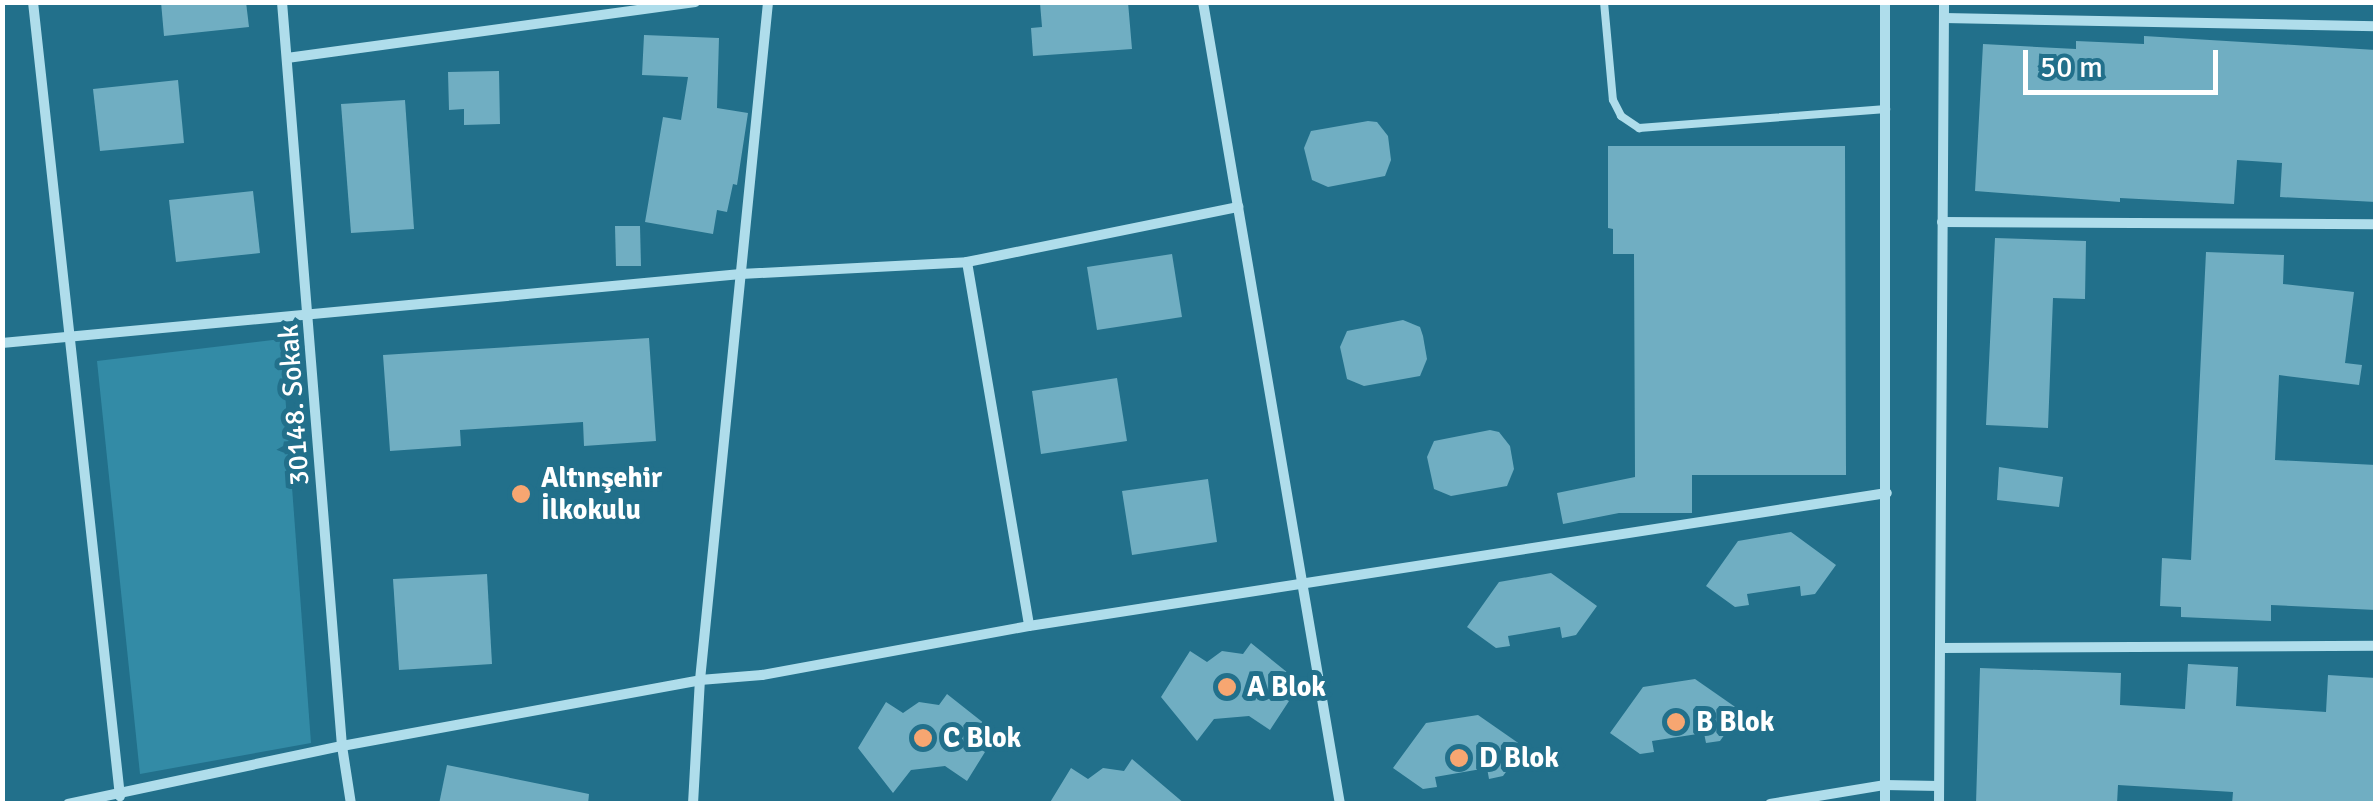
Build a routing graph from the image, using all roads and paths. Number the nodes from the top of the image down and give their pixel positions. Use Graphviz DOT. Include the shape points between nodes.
graph roads {
  1 [pos="33,2"];
  2 [pos="282,2"];
  3 [pos="695,2"];
  4 [pos="768,2"];
  5 [pos="1203,2"];
  6 [pos="1604,2"];
  7 [pos="1885,2"];
  8 [pos="1944,2"];
  9 [pos="1944,18"];
  10 [pos="2376,26"];
  11 [pos="287,58"];
  12 [pos="1886,110"];
  13 [pos="1238,207"];
  14 [pos="1942,222"];
  15 [pos="2376,224"];
  16 [pos="966,262"];
  17 [pos="740,274"];
  18 [pos="309,313"];
  19 [pos="70,336"];
  20 [pos="2,343"];
  21 [pos="1887,493"];
  22 [pos="1304,585"];
  23 [pos="1029,626"];
  24 [pos="2376,646"];
  25 [pos="1940,648"];
  26 [pos="700,680"];
  27 [pos="342,746"];
  28 [pos="1885,785"];
  29 [pos="1939,786"];
  30 [pos="120,796"];
  31 [pos="68,804"];
  32 [pos="351,804"];
  33 [pos="692,804"];
  34 [pos="1340,804"];
  35 [pos="1770,804"];
  36 [pos="1885,804"];
  37 [pos="1939,804"];
  1 -- 19 [label="street"];
  2 -- 11 [label="street, 30148. Sokak"];
  3 -- 11 [label="street"];
  4 -- 17 [label="street"];
  5 -- 13 [label="street"];
  6 -- 12 [label="lane" via="1613,100 1621,116 1639,128"];
  7 -- 12 [label="street"];
  8 -- 9 [label="street"];
  9 -- 10 [label="street"];
  9 -- 14 [label="street"];
  11 -- 18 [label="street, 30148. Sokak"];
  12 -- 21 [label="street"];
  13 -- 16 [label="street"];
  13 -- 22 [label="street"];
  14 -- 15 [label="street"];
  14 -- 25 [label="street"];
  16 -- 17 [label="street"];
  16 -- 23 [label="street"];
  17 -- 18 [label="street"];
  17 -- 26 [label="street"];
  18 -- 19 [label="street"];
  18 -- 27 [label="street, 30148. Sokak"];
  19 -- 20 [label="street"];
  19 -- 30 [label="street"];
  21 -- 22 [label="street"];
  21 -- 28 [label="street"];
  22 -- 23 [label="street"];
  22 -- 34 [label="street"];
  23 -- 26 [label="street"];
  24 -- 25 [label="street"];
  25 -- 29 [label="street"];
  26 -- 27 [label="street"];
  26 -- 33 [label="street"];
  27 -- 30 [label="street"];
  27 -- 32 [label="street, 30148. Sokak"];
  28 -- 29 [label="street"];
  28 -- 35 [label="street"];
  28 -- 36 [label="street"];
  29 -- 37 [label="street"];
  30 -- 31 [label="street"];
}
